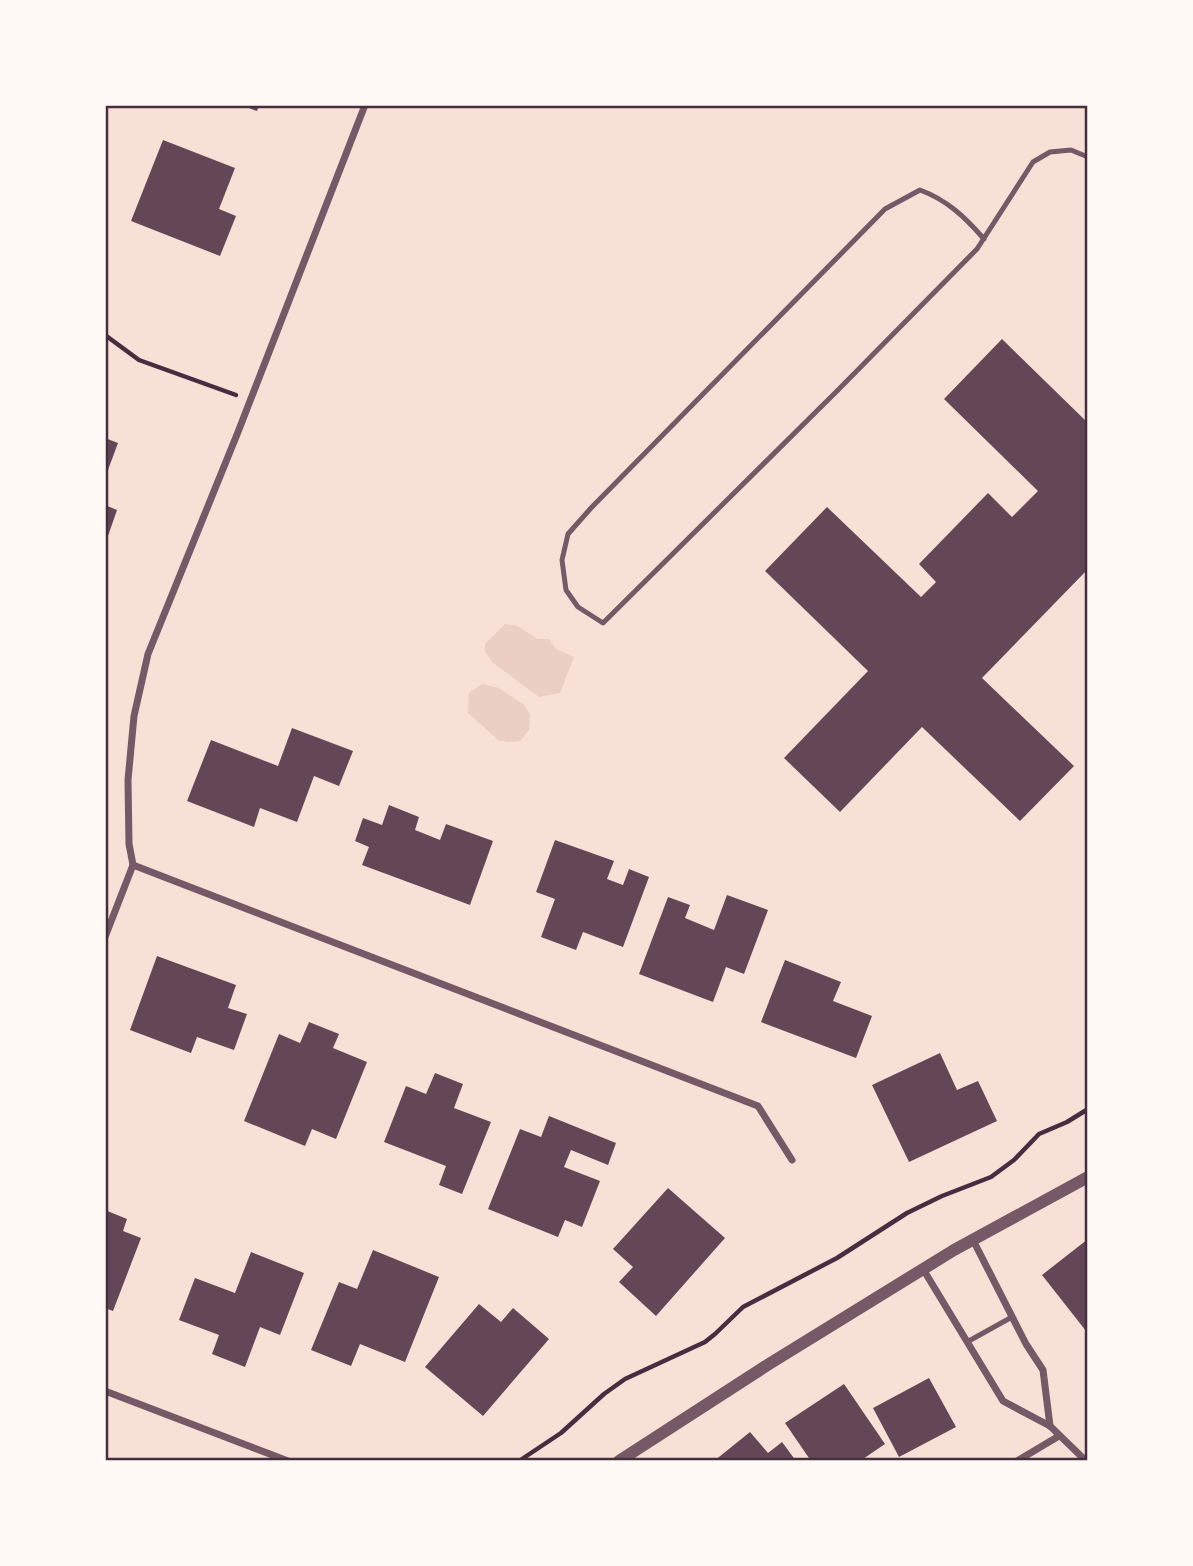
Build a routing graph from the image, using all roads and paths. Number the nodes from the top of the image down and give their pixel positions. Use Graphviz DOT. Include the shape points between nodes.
graph roads {
  1 [pos="365,105"];
  2 [pos="1088,157"];
  3 [pos="984,239"];
  4 [pos="105,334"];
  5 [pos="250,400"];
  6 [pos="133,865"];
  7 [pos="105,937"];
  8 [pos="1088,1109"];
  9 [pos="792,1160"];
  10 [pos="1088,1177"];
  11 [pos="973,1240"];
  12 [pos="923,1269"];
  13 [pos="1012,1317"];
  14 [pos="967,1342"];
  15 [pos="105,1391"];
  16 [pos="1051,1426"];
  17 [pos="1059,1436"];
  18 [pos="288,1461"];
  19 [pos="519,1461"];
  20 [pos="619,1461"];
  21 [pos="1017,1461"];
  22 [pos="1086,1461"];
  1 -- 5 [label="street"];
  2 -- 3 [label="lane" via="1071,150 1051,152 1033,162"];
  3 -- 3 [label="lane" via="603,623 578,607 566,590 562,560 568,534 885,209 920,190 969,221"];
  4 -- 5 [label="path" via="139,360"];
  5 -- 6 [label="street" via="148,653 134,716 128,780"];
  6 -- 7 [label="street"];
  6 -- 9 [label="street" via="758,1107"];
  8 -- 19 [label="path" via="1039,1134 991,1177 907,1213 837,1258 743,1307 705,1342 625,1379 561,1433"];
  10 -- 11 [label="street"];
  11 -- 12 [label="street"];
  11 -- 13 [label="street"];
  12 -- 14 [label="street"];
  12 -- 20 [label="street"];
  13 -- 14 [label="lane"];
  13 -- 16 [label="street" via="1043,1370"];
  14 -- 16 [label="street" via="1003,1401"];
  15 -- 18 [label="street"];
  16 -- 17 [label="street"];
  17 -- 21 [label="street"];
  17 -- 22 [label="street"];
}
